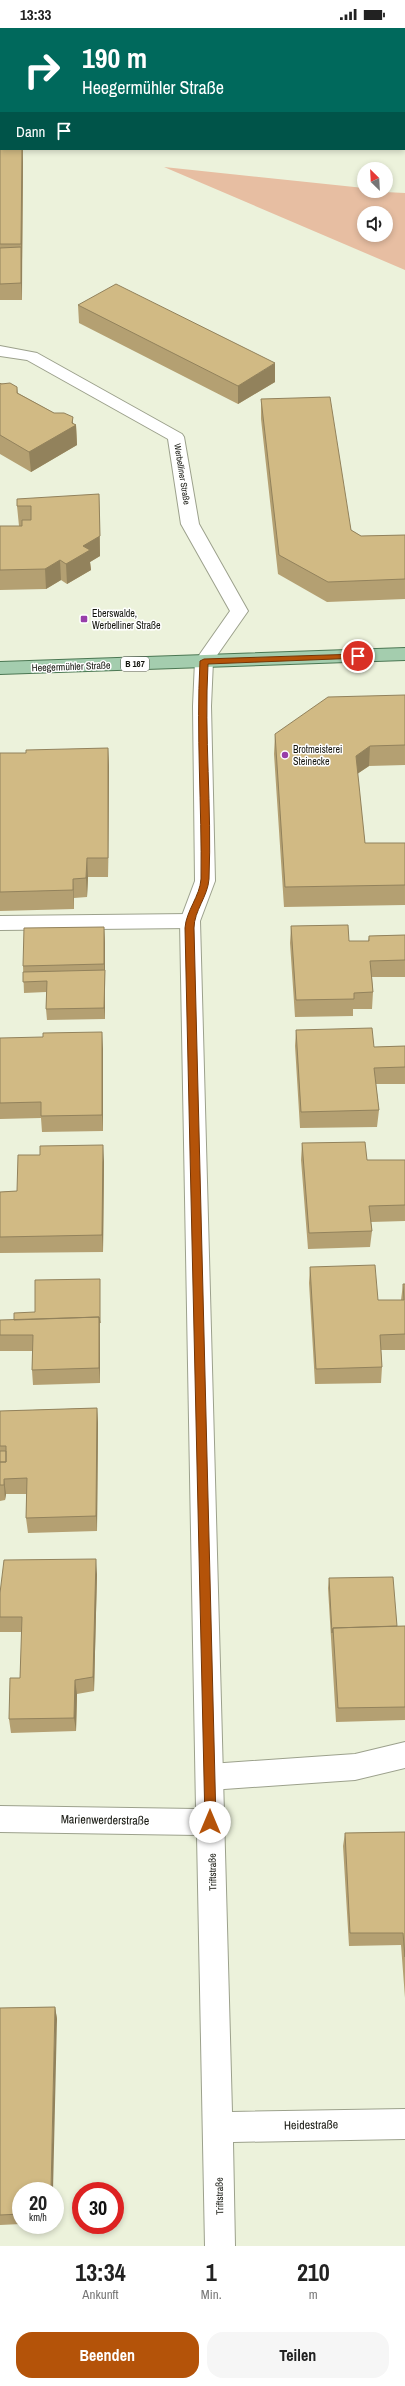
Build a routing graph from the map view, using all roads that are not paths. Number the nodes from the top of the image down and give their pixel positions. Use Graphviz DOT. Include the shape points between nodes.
graph roads {
  1 [pos="0,351"];
  2 [pos="405,654"];
  3 [pos="204,661"];
  4 [pos="0,668"];
  5 [pos="190,921"];
  6 [pos="0,923"];
  7 [pos="405,1755"];
  8 [pos="210,1777"];
  9 [pos="0,1819"];
  10 [pos="210,1822"];
  11 [pos="405,2124"];
  12 [pos="218,2126"];
  13 [pos="220,2246"];
  1 -- 3 [label="street, Werbelliner Straße" via="31,356 176,436 190,524 239,611"];
  2 -- 3 [label="main road, Heegermühler Straße / B 167"];
  3 -- 4 [label="main road, Heegermühler Straße / B 167"];
  3 -- 5 [label="street, Triftstraße" via="202,706 205,881"];
  5 -- 6 [label="street"];
  5 -- 8 [label="street, Triftstraße"];
  7 -- 8 [label="street" via="355,1767"];
  8 -- 10 [label="street, Triftstraße"];
  9 -- 10 [label="street, Marienwerderstraße"];
  10 -- 12 [label="street, Triftstraße"];
  11 -- 12 [label="street, Heidestraße"];
  12 -- 13 [label="street, Triftstraße"];
}
